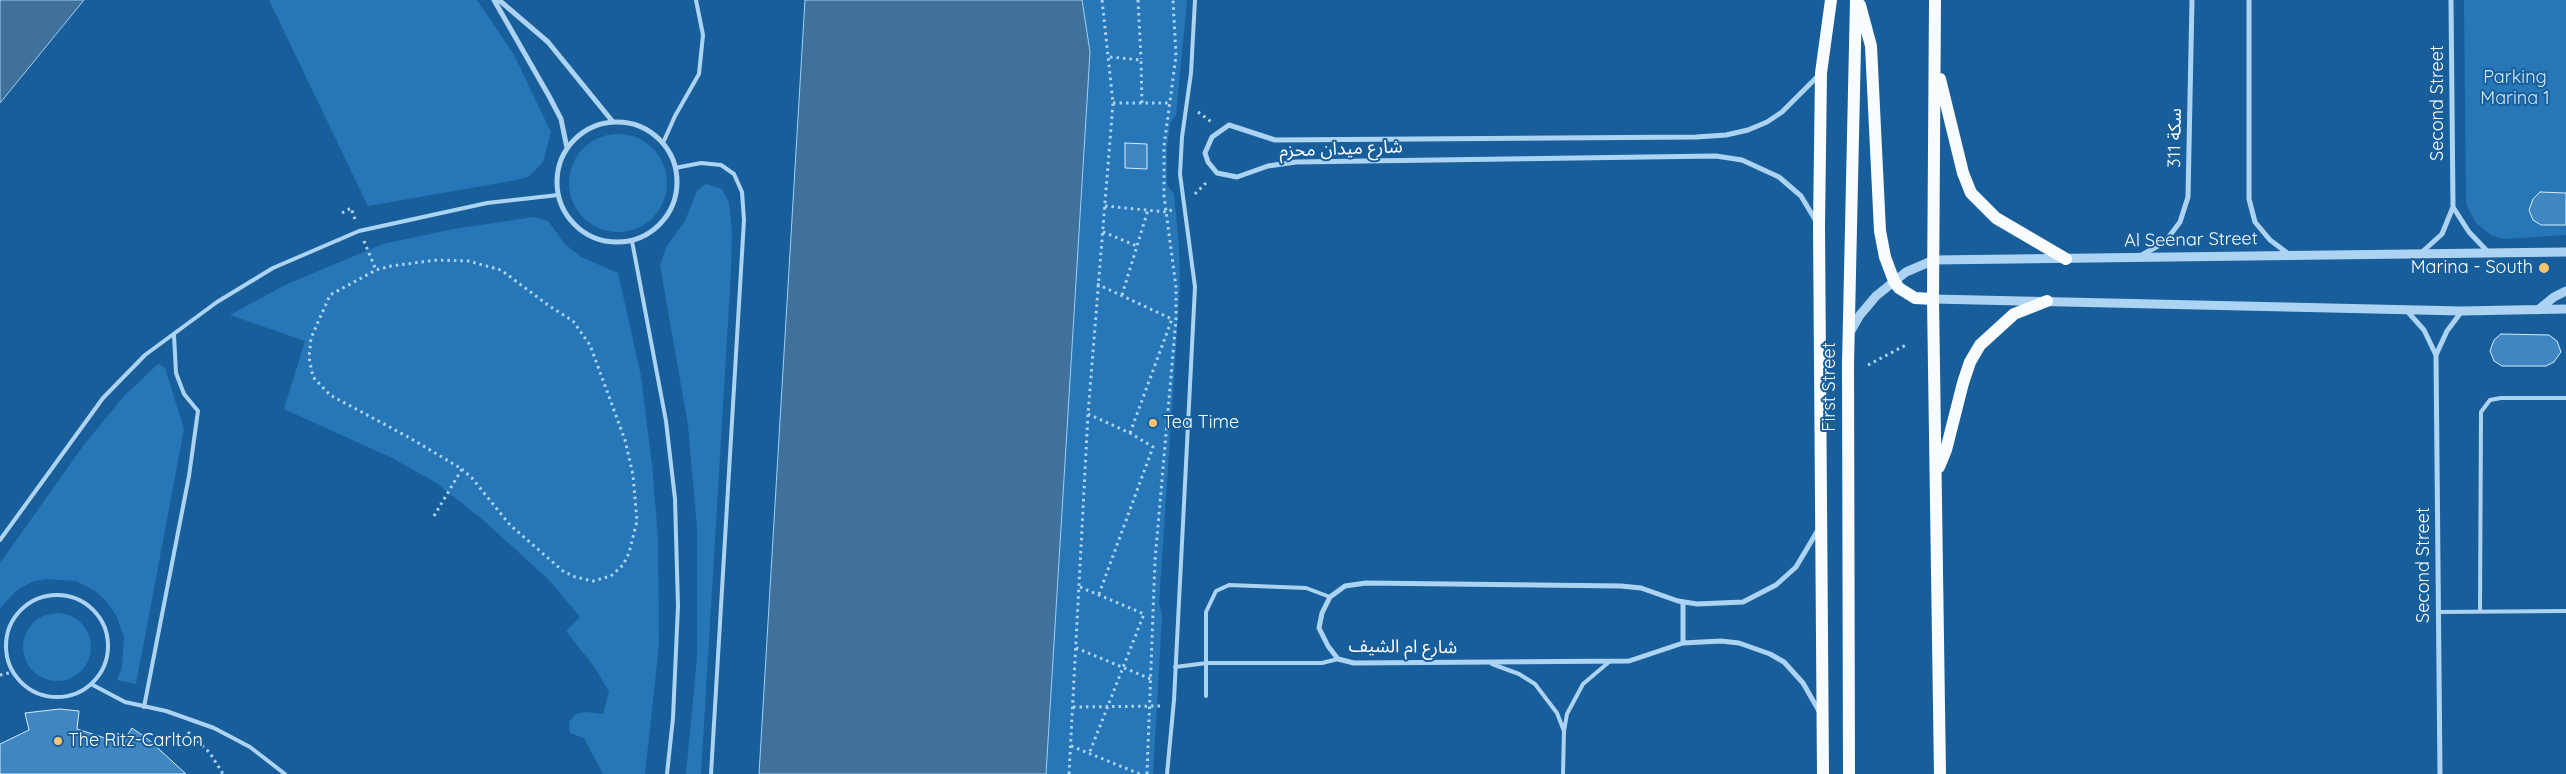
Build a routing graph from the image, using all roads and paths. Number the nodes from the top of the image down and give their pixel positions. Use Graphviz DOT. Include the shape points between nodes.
graph roads {
  1 [pos="494,0"];
  2 [pos="499,0"];
  3 [pos="696,0"];
  4 [pos="1102,0"];
  5 [pos="1138,0"];
  6 [pos="1173,0"];
  7 [pos="1195,0"];
  8 [pos="1831,0"];
  9 [pos="1857,0"];
  10 [pos="1935,0"];
  11 [pos="2192,0"];
  12 [pos="2249,0"];
  13 [pos="2451,0"];
  14 [pos="1110,57"];
  15 [pos="1141,60"];
  16 [pos="1936,60"];
  17 [pos="1821,74"];
  18 [pos="1113,103"];
  19 [pos="1170,103"];
  20 [pos="1187,103"];
  21 [pos="1142,104"];
  22 [pos="613,122"];
  23 [pos="1220,129"];
  24 [pos="663,144"];
  25 [pos="567,148"];
  26 [pos="675,168"];
  27 [pos="1217,173"];
  28 [pos="558,195"];
  29 [pos="1183,204"];
  30 [pos="1105,206"];
  31 [pos="2453,207"];
  32 [pos="1148,210"];
  33 [pos="1167,212"];
  34 [pos="1819,226"];
  35 [pos="1103,232"];
  36 [pos="632,241"];
  37 [pos="1136,246"];
  38 [pos="2566,252"];
  39 [pos="2421,253"];
  40 [pos="2489,253"];
  41 [pos="2290,255"];
  42 [pos="2140,256"];
  43 [pos="2066,259"];
  44 [pos="1934,260"];
  45 [pos="1894,281"];
  46 [pos="1098,284"];
  47 [pos="2566,291"];
  48 [pos="1122,295"];
  49 [pos="1933,300"];
  50 [pos="2047,301"];
  51 [pos="2566,309"];
  52 [pos="2407,310"];
  53 [pos="2538,310"];
  54 [pos="2462,311"];
  55 [pos="1174,319"];
  56 [pos="174,335"];
  57 [pos="1848,335"];
  58 [pos="1906,345"];
  59 [pos="2436,356"];
  60 [pos="1868,365"];
  61 [pos="2566,398"];
  62 [pos="1088,414"];
  63 [pos="1130,433"];
  64 [pos="462,469"];
  65 [pos="1937,472"];
  66 [pos="434,516"];
  67 [pos="1820,526"];
  68 [pos="0,540"];
  69 [pos="1080,587"];
  70 [pos="1099,594"];
  71 [pos="1330,597"];
  72 [pos="1683,602"];
  73 [pos="2566,611"];
  74 [pos="2438,612"];
  75 [pos="2480,612"];
  76 [pos="1683,643"];
  77 [pos="1076,648"];
  78 [pos="1338,659"];
  79 [pos="1485,662"];
  80 [pos="1609,662"];
  81 [pos="1207,663"];
  82 [pos="1123,667"];
  83 [pos="1175,667"];
  84 [pos="13,672"];
  85 [pos="0,675"];
  86 [pos="1151,679"];
  87 [pos="91,684"];
  88 [pos="1206,696"];
  89 [pos="1173,706"];
  90 [pos="144,707"];
  91 [pos="1073,707"];
  92 [pos="1150,707"];
  93 [pos="1107,708"];
  94 [pos="166,711"];
  95 [pos="1821,716"];
  96 [pos="1564,731"];
  97 [pos="1070,746"];
  98 [pos="1088,754"];
  99 [pos="1131,772"];
  100 [pos="223,774"];
  101 [pos="285,774"];
  102 [pos="667,774"];
  103 [pos="711,774"];
  104 [pos="1069,774"];
  105 [pos="1140,774"];
  106 [pos="1147,774"];
  107 [pos="1167,774"];
  108 [pos="1563,774"];
  109 [pos="1823,774"];
  110 [pos="1849,774"];
  111 [pos="1940,774"];
  112 [pos="2440,774"];
  1 -- 25 [label="street" via="561,120"];
  2 -- 22 [label="street" via="548,42"];
  3 -- 24 [label="lane" via="703,35 699,74"];
  4 -- 14 [label="path"];
  5 -- 15 [label="path"];
  6 -- 19 [label="path" via="1176,56"];
  7 -- 20 [label="lane"];
  8 -- 17 [label="main road"];
  9 -- 45 [label="main road" via="1871,46 1880,231"];
  9 -- 57 [label="main road, First Street"];
  10 -- 16 [label="main road"];
  11 -- 42 [label="street, سكة 311" via="2188,197 2180,222 2165,242"];
  12 -- 41 [label="street" via="2249,199 2255,222 2270,240"];
  13 -- 31 [label="street, Second Street"];
  14 -- 15 [label="path"];
  14 -- 18 [label="path"];
  15 -- 21 [label="path"];
  16 -- 43 [label="main road" via="1963,173 1971,193 1996,218"];
  16 -- 44 [label="main road"];
  17 -- 23 [label="street, شارع ميدان محزم" via="1767,122 1726,135 1696,138 1275,140 1229,125"];
  17 -- 34 [label="main road"];
  18 -- 21 [label="path"];
  18 -- 30 [label="path"];
  19 -- 20 [label="path"];
  19 -- 21 [label="path"];
  19 -- 33 [label="path" via="1164,146"];
  20 -- 23 [label="path"];
  20 -- 29 [label="lane" via="1180,174"];
  22 -- 24 [label="street" via="640,127"];
  22 -- 25 [label="street" via="587,130"];
  23 -- 27 [label="street" via="1212,137 1205,153"];
  24 -- 26 [label="street"];
  25 -- 28 [label="street" via="557,176"];
  26 -- 36 [label="street" via="674,199 668,213 658,226"];
  26 -- 103 [label="lane" via="721,165 734,174 742,192 744,220"];
  27 -- 29 [label="path"];
  27 -- 34 [label="street, شارع ميدان محزم" via="1237,177 1268,166 1296,162 1716,156 1742,160 1783,180 1800,196"];
  28 -- 36 [label="street" via="570,220 585,233 604,241"];
  28 -- 56 [label="lane" via="487,204 359,231 272,268 217,302"];
  29 -- 33 [label="path"];
  29 -- 83 [label="lane" via="1195,288"];
  30 -- 32 [label="path"];
  30 -- 35 [label="path"];
  31 -- 39 [label="street, Second Street" via="2442,234"];
  31 -- 40 [label="street" via="2469,232"];
  32 -- 33 [label="path"];
  32 -- 37 [label="path"];
  33 -- 55 [label="path" via="1176,287"];
  34 -- 67 [label="main road"];
  35 -- 37 [label="path"];
  35 -- 46 [label="path"];
  36 -- 102 [label="lane" via="666,421 675,499 678,606"];
  37 -- 48 [label="path"];
  38 -- 40 [label="street, Al Seenar Street"];
  39 -- 40 [label="street, Al Seenar Street"];
  39 -- 41 [label="street, Al Seenar Street"];
  41 -- 42 [label="street, Al Seenar Street"];
  42 -- 43 [label="street, Al Seenar Street"];
  43 -- 44 [label="street, Al Seenar Street"];
  44 -- 45 [label="street, Al Seenar Street"];
  44 -- 49 [label="main road"];
  45 -- 49 [label="main road" via="1906,294"];
  45 -- 57 [label="street, Al Seenar Street" via="1876,296"];
  46 -- 48 [label="path"];
  46 -- 62 [label="path"];
  47 -- 53 [label="street"];
  48 -- 55 [label="path"];
  49 -- 50 [label="street"];
  49 -- 65 [label="main road"];
  50 -- 52 [label="street"];
  50 -- 65 [label="main road" via="2014,314 1980,345 1970,362"];
  51 -- 53 [label="street"];
  52 -- 54 [label="street"];
  52 -- 59 [label="street, Second Street" via="2424,330"];
  53 -- 54 [label="street"];
  54 -- 59 [label="street, Second Street"];
  55 -- 63 [label="path"];
  55 -- 86 [label="path" via="1155,560"];
  56 -- 68 [label="lane" via="145,355 103,398"];
  56 -- 90 [label="lane" via="176,373 184,394 198,411 189,476"];
  57 -- 110 [label="main road, First Street"];
  58 -- 60 [label="path"];
  59 -- 74 [label="street, Second Street"];
  61 -- 75 [label="lane" via="2501,398 2490,400 2481,412"];
  62 -- 63 [label="path"];
  62 -- 69 [label="path"];
  63 -- 70 [label="path" via="1153,447"];
  64 -- 64 [label="path" via="510,525 563,571 593,581 611,576 623,565 637,521 633,474 625,440 590,345 573,321 502,270 468,262 437,260 391,266 376,270 330,295 311,338 309,357 313,377 330,395"];
  64 -- 66 [label="path"];
  65 -- 111 [label="main road"];
  67 -- 72 [label="street" via="1796,567 1776,585 1743,602"];
  67 -- 95 [label="main road"];
  69 -- 70 [label="path"];
  69 -- 77 [label="path"];
  70 -- 82 [label="path" via="1144,614"];
  71 -- 72 [label="street" via="1345,586 1366,583 1621,586 1641,588"];
  71 -- 78 [label="street, شارع ام الشيف" via="1319,628 1322,638"];
  71 -- 81 [label="lane" via="1306,588 1229,585 1216,591 1206,612"];
  72 -- 76 [label="street"];
  73 -- 75 [label="lane"];
  74 -- 75 [label="lane"];
  74 -- 112 [label="street, Second Street"];
  76 -- 80 [label="street, شارع ام الشيف" via="1629,662"];
  76 -- 95 [label="street, شارع ام الشيف" via="1730,642 1770,654 1784,662 1803,682"];
  77 -- 82 [label="path"];
  77 -- 91 [label="path"];
  78 -- 79 [label="street, شارع ام الشيف" via="1354,664"];
  78 -- 81 [label="lane" via="1322,663"];
  79 -- 80 [label="street, شارع ام الشيف"];
  79 -- 96 [label="lane" via="1519,674 1534,684 1557,714"];
  80 -- 96 [label="lane" via="1583,684 1567,714"];
  81 -- 83 [label="lane"];
  81 -- 88 [label="lane"];
  82 -- 86 [label="path"];
  82 -- 93 [label="path"];
  83 -- 89 [label="lane"];
  84 -- 85 [label="path"];
  84 -- 87 [label="lane" via="32,690 44,695 71,695"];
  84 -- 87 [label="lane" via="7,646 8,633 21,610 44,597 70,596 93,610 106,632 107,658 102,671"];
  86 -- 92 [label="path"];
  87 -- 90 [label="lane" via="125,702"];
  89 -- 92 [label="path"];
  89 -- 107 [label="lane"];
  90 -- 94 [label="lane"];
  91 -- 93 [label="path"];
  91 -- 97 [label="path"];
  92 -- 93 [label="path"];
  92 -- 106 [label="path"];
  93 -- 98 [label="path"];
  94 -- 100 [label="path" via="210,753"];
  94 -- 101 [label="lane" via="214,728 250,747"];
  95 -- 109 [label="main road"];
  96 -- 108 [label="lane"];
  97 -- 98 [label="path"];
  97 -- 104 [label="path"];
  98 -- 99 [label="path"];
  99 -- 105 [label="path"];
}
